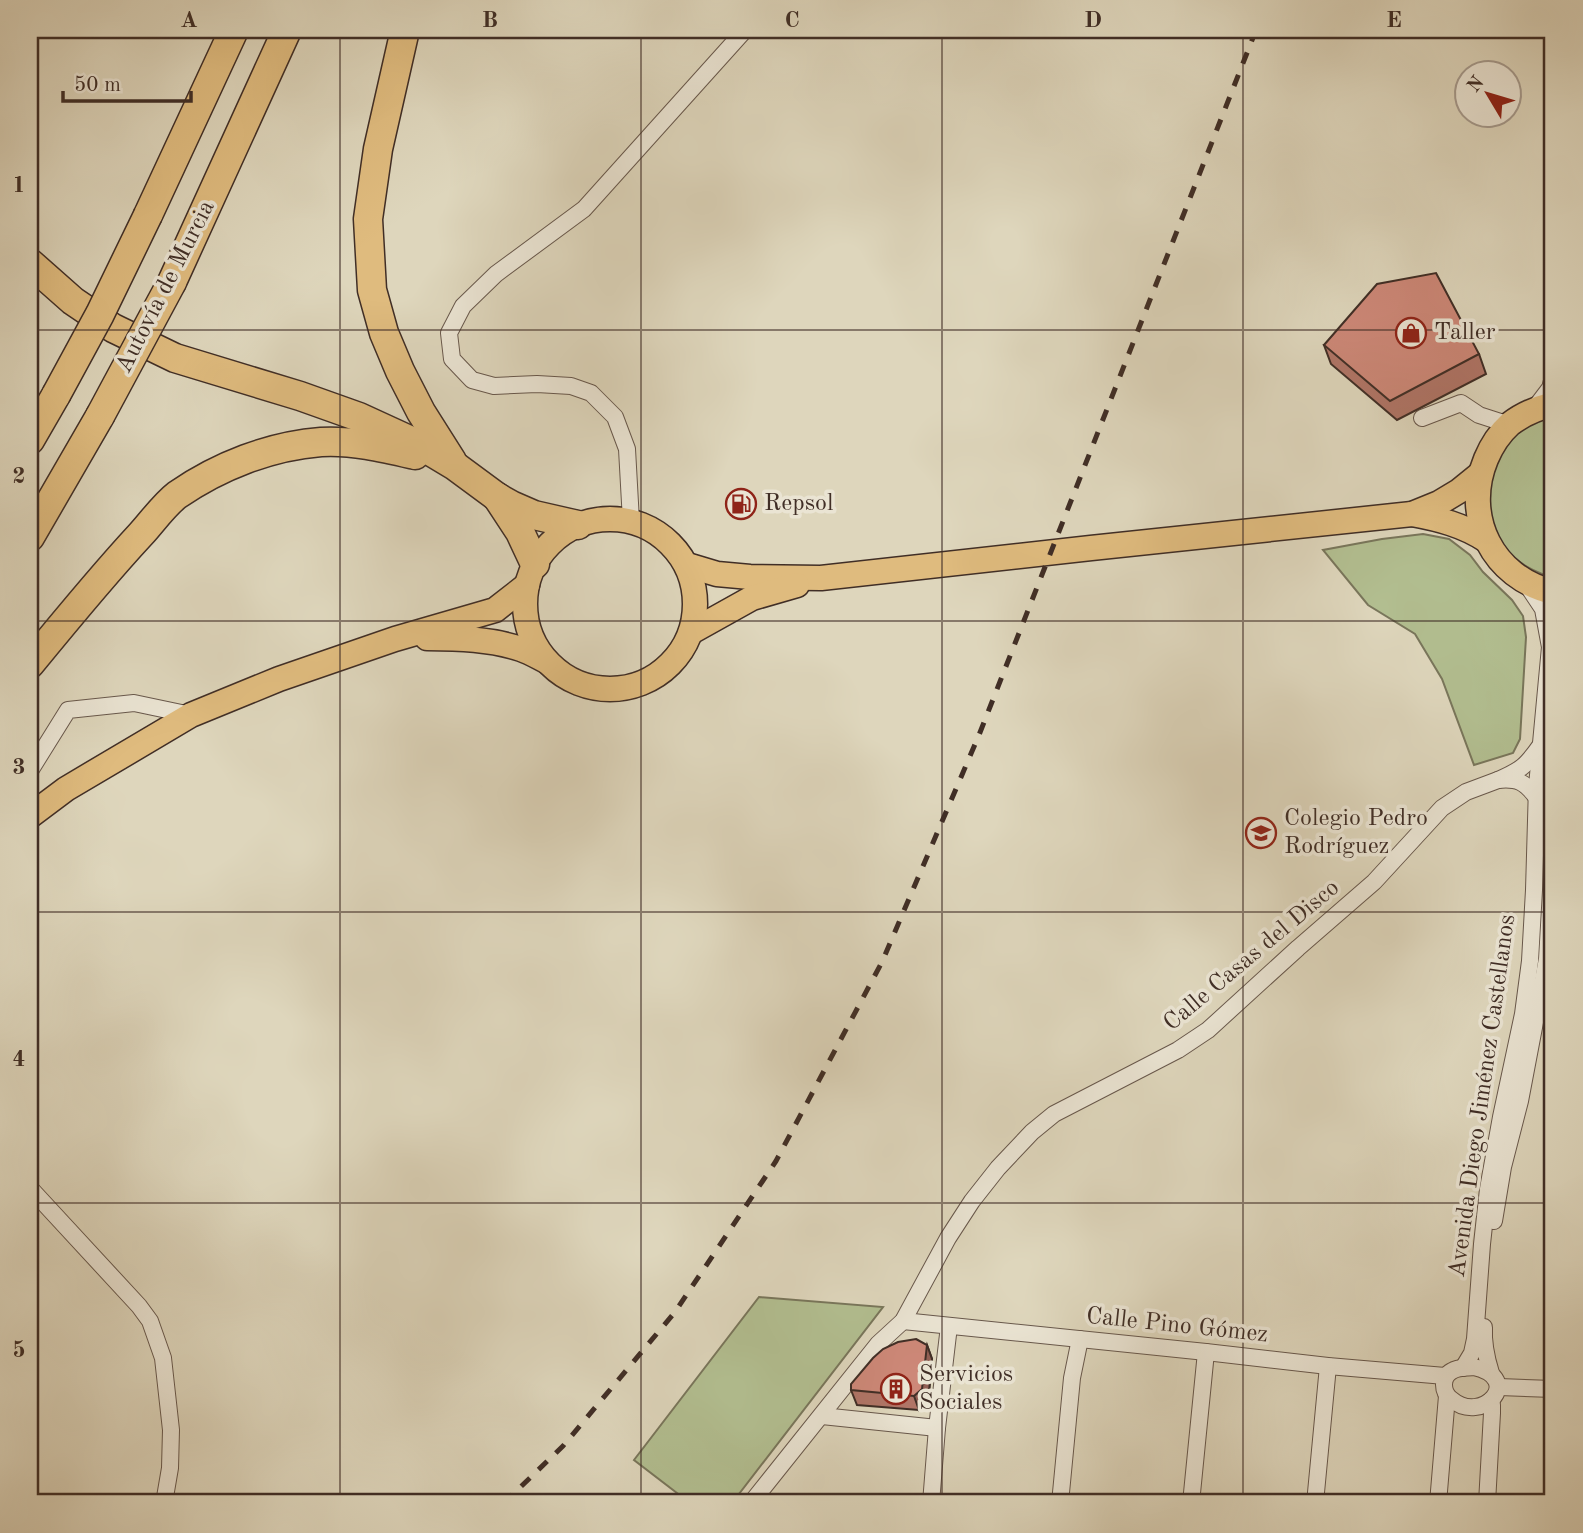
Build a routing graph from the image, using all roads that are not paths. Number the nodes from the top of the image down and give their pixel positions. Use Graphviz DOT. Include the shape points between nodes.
graph roads {
  1 [pos="223,30"];
  2 [pos="234,30"];
  3 [pos="287,30"];
  4 [pos="405,30"];
  5 [pos="745,30"];
  6 [pos="148,215"];
  7 [pos="30,263"];
  8 [pos="1553,377"];
  9 [pos="1544,406"];
  10 [pos="1479,415"];
  11 [pos="1422,418"];
  12 [pos="1510,425"];
  13 [pos="30,440"];
  14 [pos="1491,447"];
  15 [pos="455,466"];
  16 [pos="1480,474"];
  17 [pos="497,497"];
  18 [pos="1412,514"];
  19 [pos="631,521"];
  20 [pos="578,525"];
  21 [pos="30,537"];
  22 [pos="1486,540"];
  23 [pos="687,565"];
  24 [pos="531,575"];
  25 [pos="821,578"];
  26 [pos="1525,582"];
  27 [pos="1553,592"];
  28 [pos="691,632"];
  29 [pos="395,639"];
  30 [pos="547,661"];
  31 [pos="30,664"];
  32 [pos="191,715"];
  33 [pos="1541,743"];
  34 [pos="30,771"];
  35 [pos="1498,780"];
  36 [pos="1537,798"];
  37 [pos="30,816"];
  38 [pos="1553,858"];
  39 [pos="30,1188"];
  40 [pos="903,1321"];
  41 [pos="948,1326"];
  42 [pos="1080,1339"];
  43 [pos="1206,1352"];
  44 [pos="1328,1366"];
  45 [pos="1463,1368"];
  46 [pos="1445,1376"];
  47 [pos="1495,1380"];
  48 [pos="1553,1389"];
  49 [pos="1447,1396"];
  50 [pos="1490,1401"];
  51 [pos="822,1416"];
  52 [pos="937,1428"];
  53 [pos="164,1503"];
  54 [pos="751,1503"];
  55 [pos="931,1503"];
  56 [pos="1060,1503"];
  57 [pos="1191,1503"];
  58 [pos="1315,1503"];
  59 [pos="1438,1503"];
  60 [pos="1487,1503"];
  1 -- 6 [label="highway"];
  2 -- 6 [label="highway, Autovía de Murcia"];
  3 -- 21 [label="highway, Autovía de Murcia, bridge" via="172,282"];
  4 -- 15 [label="highway" via="378,149 368,219 372,290 400,371"];
  5 -- 19 [label="street" via="584,209 496,274 463,306 449,333 452,359 472,380 494,386 571,386 591,393 615,417 627,449"];
  6 -- 13 [label="highway, Autovía de Murcia, bridge"];
  7 -- 15 [label="highway" via="113,328 175,358 359,417"];
  8 -- 9 [label="street"];
  9 -- 12 [label="main road"];
  10 -- 11 [label="street" via="1461,404"];
  10 -- 12 [label="street"];
  10 -- 14 [label="street" via="1488,427"];
  12 -- 14 [label="main road"];
  14 -- 16 [label="main road"];
  15 -- 17 [label="highway"];
  15 -- 31 [label="highway" via="391,449 322,442 248,457 175,497"];
  16 -- 18 [label="main road" via="1459,491"];
  16 -- 22 [label="main road" via="1477,507"];
  17 -- 20 [label="highway" via="534,515"];
  17 -- 24 [label="highway" via="520,533"];
  18 -- 22 [label="main road" via="1445,520"];
  18 -- 25 [label="main road"];
  19 -- 20 [label="main road" via="604,519"];
  19 -- 23 [label="main road" via="673,545"];
  20 -- 24 [label="main road" via="546,548"];
  22 -- 26 [label="main road" via="1502,564"];
  23 -- 25 [label="main road" via="717,574"];
  23 -- 28 [label="main road" via="696,609"];
  24 -- 29 [label="main road" via="495,610"];
  24 -- 30 [label="main road" via="525,612 532,638"];
  25 -- 28 [label="main road" via="752,598"];
  26 -- 27 [label="main road"];
  26 -- 33 [label="street, Avenida Diego Jiménez Castellanos" via="1543,609 1550,647"];
  28 -- 30 [label="main road" via="679,654 661,672 639,684 589,687 566,677"];
  29 -- 30 [label="main road" via="496,643"];
  29 -- 32 [label="main road"];
  32 -- 34 [label="street" via="134,703 68,710"];
  32 -- 37 [label="main road" via="65,789"];
  33 -- 35 [label="street, Calle Casas del Disco" via="1525,766"];
  33 -- 36 [label="street, Avenida Diego Jiménez Castellanos"];
  35 -- 36 [label="street" via="1521,782"];
  35 -- 40 [label="street, Calle Casas del Disco" via="1466,792 1442,808 1374,882 1208,1030 1054,1114 1032,1132 972,1200"];
  36 -- 45 [label="street, Avenida Diego Jiménez Castellanos" via="1530,961 1488,1189 1475,1339"];
  38 -- 47 [label="street, Avenida Diego Jiménez Castellanos" via="1547,960 1493,1226 1483,1339"];
  39 -- 53 [label="street" via="150,1321 163,1358 171,1430"];
  40 -- 41 [label="street, Calle Pino Gómez"];
  40 -- 51 [label="street, Calle Casas del Disco" via="878,1344"];
  41 -- 42 [label="street, Calle Pino Gómez"];
  41 -- 52 [label="street"];
  42 -- 43 [label="street, Calle Pino Gómez"];
  42 -- 56 [label="street"];
  43 -- 44 [label="street, Calle Pino Gómez"];
  43 -- 57 [label="street"];
  44 -- 46 [label="street, Calle Pino Gómez"];
  44 -- 58 [label="street"];
  45 -- 46 [label="street"];
  45 -- 47 [label="street" via="1474,1367"];
  46 -- 49 [label="street"];
  47 -- 48 [label="street"];
  47 -- 50 [label="street" via="1496,1395"];
  49 -- 50 [label="street" via="1473,1408"];
  49 -- 59 [label="street"];
  50 -- 60 [label="street"];
  51 -- 52 [label="street"];
  51 -- 54 [label="street, Calle Casas del Disco"];
  52 -- 55 [label="street"];
}
